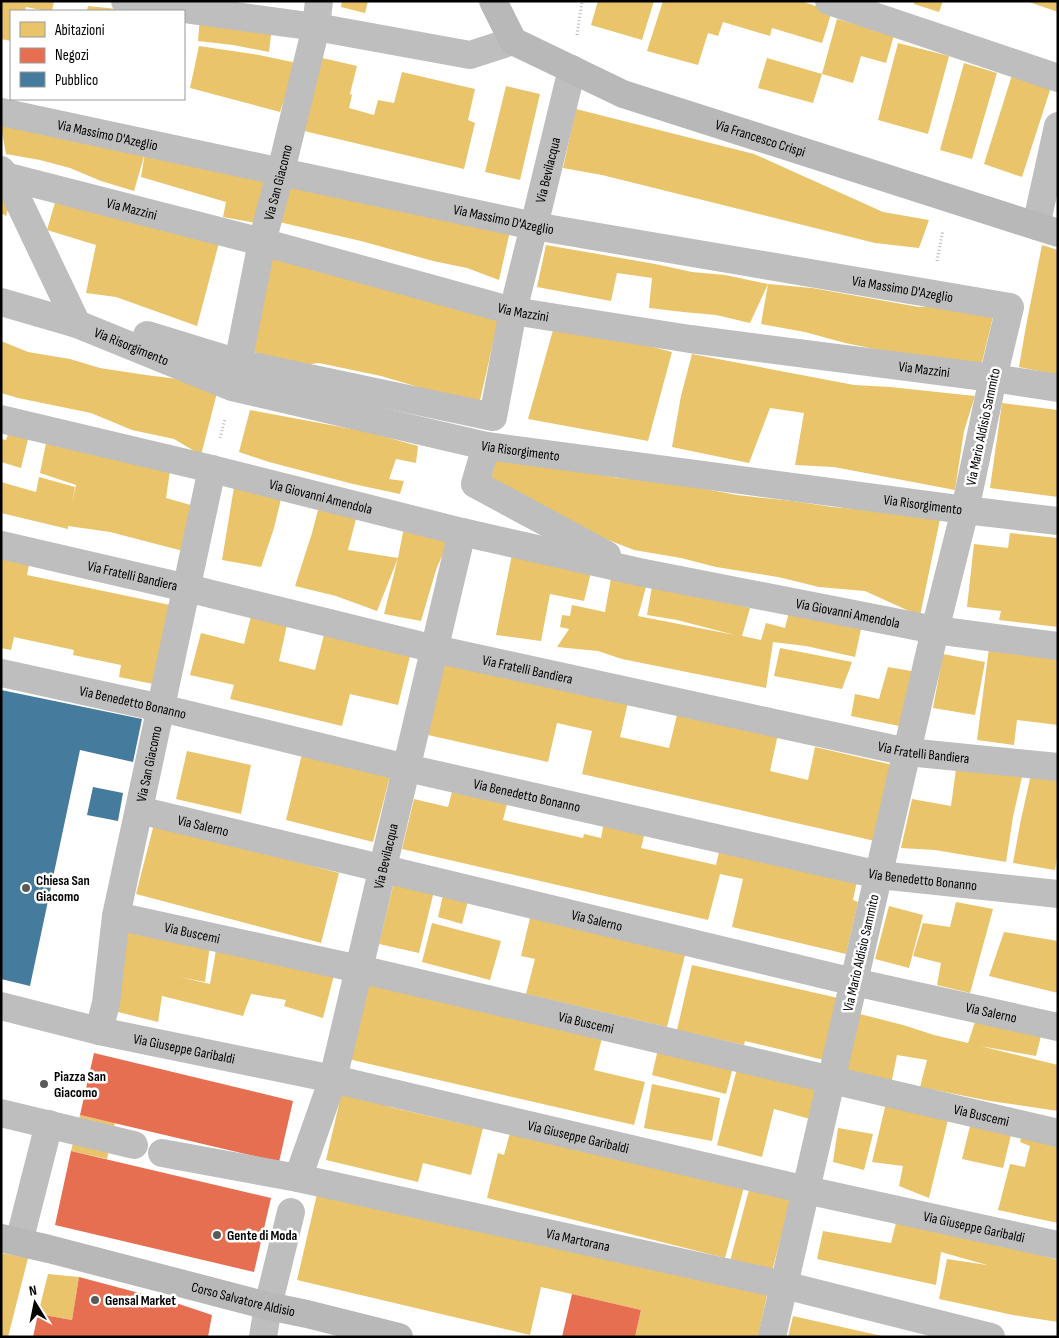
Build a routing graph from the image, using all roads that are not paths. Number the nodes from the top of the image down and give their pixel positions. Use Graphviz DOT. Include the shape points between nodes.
graph roads {
  1 [pos="125,1"];
  2 [pos="493,1"];
  3 [pos="829,1"];
  4 [pos="317,14"];
  5 [pos="513,42"];
  6 [pos="572,69"];
  7 [pos="1058,78"];
  8 [pos="1,112"];
  9 [pos="1058,126"];
  10 [pos="281,171"];
  11 [pos="3,174"];
  12 [pos="534,226"];
  13 [pos="1047,230"];
  14 [pos="262,242"];
  15 [pos="1,302"];
  16 [pos="1010,307"];
  17 [pos="513,311"];
  18 [pos="77,324"];
  19 [pos="132,331"];
  20 [pos="238,363"];
  21 [pos="993,378"];
  22 [pos="1058,388"];
  23 [pos="494,417"];
  24 [pos="1,419"];
  25 [pos="486,446"];
  26 [pos="212,469"];
  27 [pos="965,510"];
  28 [pos="1058,521"];
  29 [pos="462,532"];
  30 [pos="1,545"];
  31 [pos="639,572"];
  32 [pos="187,588"];
  33 [pos="935,630"];
  34 [pos="1058,646"];
  35 [pos="435,648"];
  36 [pos="1,673"];
  37 [pos="161,708"];
  38 [pos="907,752"];
  39 [pos="1058,767"];
  40 [pos="407,768"];
  41 [pos="138,810"];
  42 [pos="382,869"];
  43 [pos="879,875"];
  44 [pos="1058,894"];
  45 [pos="116,916"];
  46 [pos="359,969"];
  47 [pos="854,982"];
  48 [pos="1,1006"];
  49 [pos="1058,1028"];
  50 [pos="99,1031"];
  51 [pos="333,1079"];
  52 [pos="832,1081"];
  53 [pos="1,1113"];
  54 [pos="49,1124"];
  55 [pos="1058,1133"];
  56 [pos="134,1146"];
  57 [pos="162,1153"];
  58 [pos="298,1178"];
  59 [pos="806,1190"];
  60 [pos="290,1212"];
  61 [pos="10,1240"];
  62 [pos="1058,1245"];
  63 [pos="784,1285"];
  64 [pos="268,1306"];
  65 [pos="263,1337"];
  66 [pos="399,1337"];
  67 [pos="772,1337"];
  68 [pos="991,1337"];
  1 -- 4 [label="street"];
  2 -- 5 [label="street"];
  3 -- 7 [label="street"];
  4 -- 5 [label="street" via="470,55"];
  4 -- 10 [label="street, Via San Giacomo"];
  5 -- 6 [label="street, Via Francesco Crispi"];
  6 -- 12 [label="street, Via Bevilacqua"];
  6 -- 13 [label="street, Via Francesco Crispi" via="623,94"];
  8 -- 10 [label="street, Via Massimo D'Azeglio"];
  9 -- 13 [label="street"];
  10 -- 12 [label="street, Via Massimo D'Azeglio"];
  10 -- 14 [label="street, Via San Giacomo"];
  11 -- 14 [label="street, Via Mazzini"];
  11 -- 18 [label="street"];
  12 -- 16 [label="street, Via Massimo D'Azeglio"];
  12 -- 17 [label="street, Via Bevilacqua"];
  14 -- 17 [label="street, Via Mazzini"];
  14 -- 20 [label="street, Via San Giacomo"];
  15 -- 18 [label="street, Via Risorgimento"];
  16 -- 21 [label="street, Via Mario Aldisio Sammito"];
  17 -- 21 [label="street, Via Mazzini" via="690,339"];
  17 -- 23 [label="street, Via Bevilacqua"];
  18 -- 25 [label="street, Via Risorgimento" via="232,387"];
  19 -- 20 [label="street, Via Risorgimento"];
  20 -- 23 [label="street, Via Risorgimento"];
  21 -- 22 [label="street, Via Mazzini"];
  21 -- 27 [label="street, Via Mario Aldisio Sammito"];
  24 -- 26 [label="street, Via Giovanni Amendola"];
  25 -- 27 [label="street, Via Risorgimento"];
  25 -- 31 [label="street, Via Giovanni Amendola" via="475,484"];
  26 -- 29 [label="street, Via Giovanni Amendola"];
  26 -- 32 [label="street, Via San Giacomo"];
  27 -- 28 [label="street, Via Risorgimento"];
  27 -- 33 [label="street, Via Mario Aldisio Sammito"];
  29 -- 31 [label="street, Via Giovanni Amendola"];
  29 -- 35 [label="street, Via Bevilacqua"];
  30 -- 32 [label="street, Via Fratelli Bandiera"];
  31 -- 33 [label="street, Via Giovanni Amendola"];
  32 -- 35 [label="street, Via Fratelli Bandiera"];
  32 -- 37 [label="street, Via San Giacomo"];
  33 -- 34 [label="street, Via Giovanni Amendola"];
  33 -- 38 [label="street, Via Mario Aldisio Sammito"];
  35 -- 38 [label="street, Via Fratelli Bandiera"];
  35 -- 40 [label="street, Via Bevilacqua"];
  36 -- 37 [label="street, Via Benedetto Bonanno"];
  37 -- 40 [label="street, Via Benedetto Bonanno"];
  37 -- 41 [label="street, Via San Giacomo"];
  38 -- 39 [label="street, Via Fratelli Bandiera"];
  38 -- 43 [label="street, Via Mario Aldisio Sammito"];
  40 -- 42 [label="street, Via Bevilacqua"];
  40 -- 43 [label="street, Via Benedetto Bonanno"];
  41 -- 42 [label="street, Via Salerno"];
  41 -- 45 [label="street, Via San Giacomo"];
  42 -- 46 [label="street, Via Bevilacqua"];
  42 -- 47 [label="street, Via Salerno"];
  43 -- 44 [label="street, Via Benedetto Bonanno"];
  43 -- 47 [label="street, Via Mario Aldisio Sammito"];
  45 -- 46 [label="street, Via Buscemi"];
  45 -- 50 [label="street, Via San Giacomo" via="106,1003"];
  46 -- 51 [label="street, Via Bevilacqua"];
  46 -- 52 [label="street, Via Buscemi"];
  47 -- 49 [label="street, Via Salerno"];
  47 -- 52 [label="street, Via Mario Aldisio Sammito"];
  48 -- 50 [label="street, Via Giuseppe Garibaldi"];
  50 -- 51 [label="street, Via Giuseppe Garibaldi"];
  51 -- 58 [label="street, Via Bevilacqua"];
  51 -- 59 [label="street, Via Giuseppe Garibaldi"];
  52 -- 55 [label="street, Via Buscemi"];
  52 -- 59 [label="street, Via Mario Aldisio Sammito"];
  53 -- 54 [label="street"];
  54 -- 56 [label="street"];
  54 -- 61 [label="street"];
  57 -- 58 [label="street, Via Martorana"];
  58 -- 63 [label="street, Via Martorana"];
  59 -- 62 [label="street, Via Giuseppe Garibaldi"];
  59 -- 63 [label="street, Via Mario Aldisio Sammito"];
  60 -- 64 [label="street"];
  61 -- 64 [label="street, Corso Salvatore Aldisio"];
  63 -- 67 [label="street, Via Mario Aldisio Sammito"];
  63 -- 68 [label="street, Via Martorana"];
  64 -- 65 [label="street"];
  64 -- 66 [label="street, Corso Salvatore Aldisio"];
}
